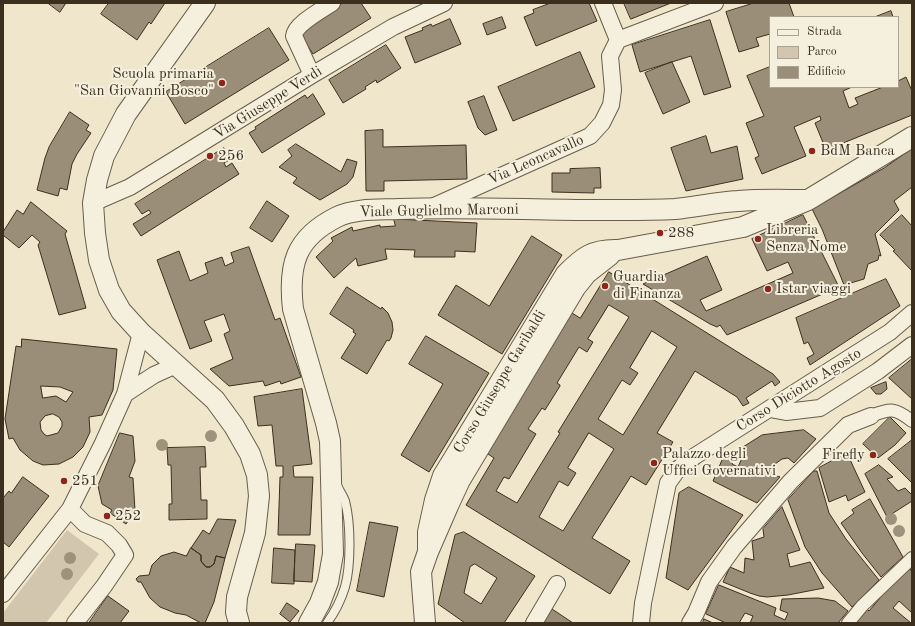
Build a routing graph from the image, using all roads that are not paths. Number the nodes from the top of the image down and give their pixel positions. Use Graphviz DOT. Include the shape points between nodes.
graph roads {
  1 [pos="205,3"];
  2 [pos="332,3"];
  3 [pos="444,3"];
  4 [pos="603,3"];
  5 [pos="715,3"];
  6 [pos="618,40"];
  7 [pos="312,75"];
  8 [pos="912,137"];
  9 [pos="808,200"];
  10 [pos="93,203"];
  11 [pos="430,208"];
  12 [pos="912,313"];
  13 [pos="141,333"];
  14 [pos="912,345"];
  15 [pos="176,365"];
  16 [pos="125,394"];
  17 [pos="770,409"];
  18 [pos="871,416"];
  19 [pos="912,421"];
  20 [pos="330,472"];
  21 [pos="70,509"];
  22 [pos="909,558"];
  23 [pos="558,584"];
  24 [pos="3,594"];
  25 [pos="75,623"];
  26 [pos="239,623"];
  27 [pos="309,623"];
  28 [pos="327,623"];
  29 [pos="425,623"];
  30 [pos="534,623"];
  31 [pos="641,623"];
  32 [pos="690,623"];
  33 [pos="848,623"];
  1 -- 10 [label="street" via="126,114 104,156"];
  2 -- 7 [label="street" via="300,25 295,32 294,36"];
  3 -- 7 [label="street, Via Giuseppe Verdi" via="393,27"];
  4 -- 6 [label="street"];
  5 -- 6 [label="street"];
  6 -- 11 [label="street, Via Leoncavallo" via="610,56 613,90 611,105 602,123 590,136"];
  7 -- 10 [label="street, Via Giuseppe Verdi" via="136,184"];
  8 -- 9 [label="street, Corso Giuseppe Garibaldi"];
  9 -- 11 [label="street, Viale Guglielmo Marconi" via="738,201 676,209 631,210"];
  9 -- 29 [label="street, Corso Giuseppe Garibaldi" via="743,227 618,250 603,249 583,258 566,274 443,476 434,500 428,532 428,552 421,572"];
  10 -- 13 [label="street" via="99,260 110,290 121,311"];
  11 -- 20 [label="street, Viale Guglielmo Marconi" via="360,211 339,216 319,228 305,241 296,259 291,275 293,309 326,423 330,441"];
  12 -- 17 [label="street, Corso Diciotto Agosto" via="890,332"];
  13 -- 15 [label="street"];
  13 -- 16 [label="street"];
  14 -- 17 [label="street" via="878,371 820,408 786,412"];
  15 -- 16 [label="street" via="154,374"];
  15 -- 26 [label="street" via="215,400 234,426 250,454 256,475 259,496 255,533 238,597 236,612"];
  16 -- 21 [label="street"];
  17 -- 31 [label="street, Corso Diciotto Agosto" via="695,456 678,469 668,483"];
  18 -- 19 [label="street" via="885,411 899,411"];
  18 -- 32 [label="street" via="848,425 791,481 734,547 710,582"];
  20 -- 27 [label="street, Viale Guglielmo Marconi" via="333,554 328,582"];
  20 -- 28 [label="lane" via="345,500 349,530 349,564 345,587"];
  21 -- 24 [label="street"];
  21 -- 25 [label="street" via="85,524 107,533 125,555"];
  22 -- 33 [label="street"];
  23 -- 30 [label="street"];
}
